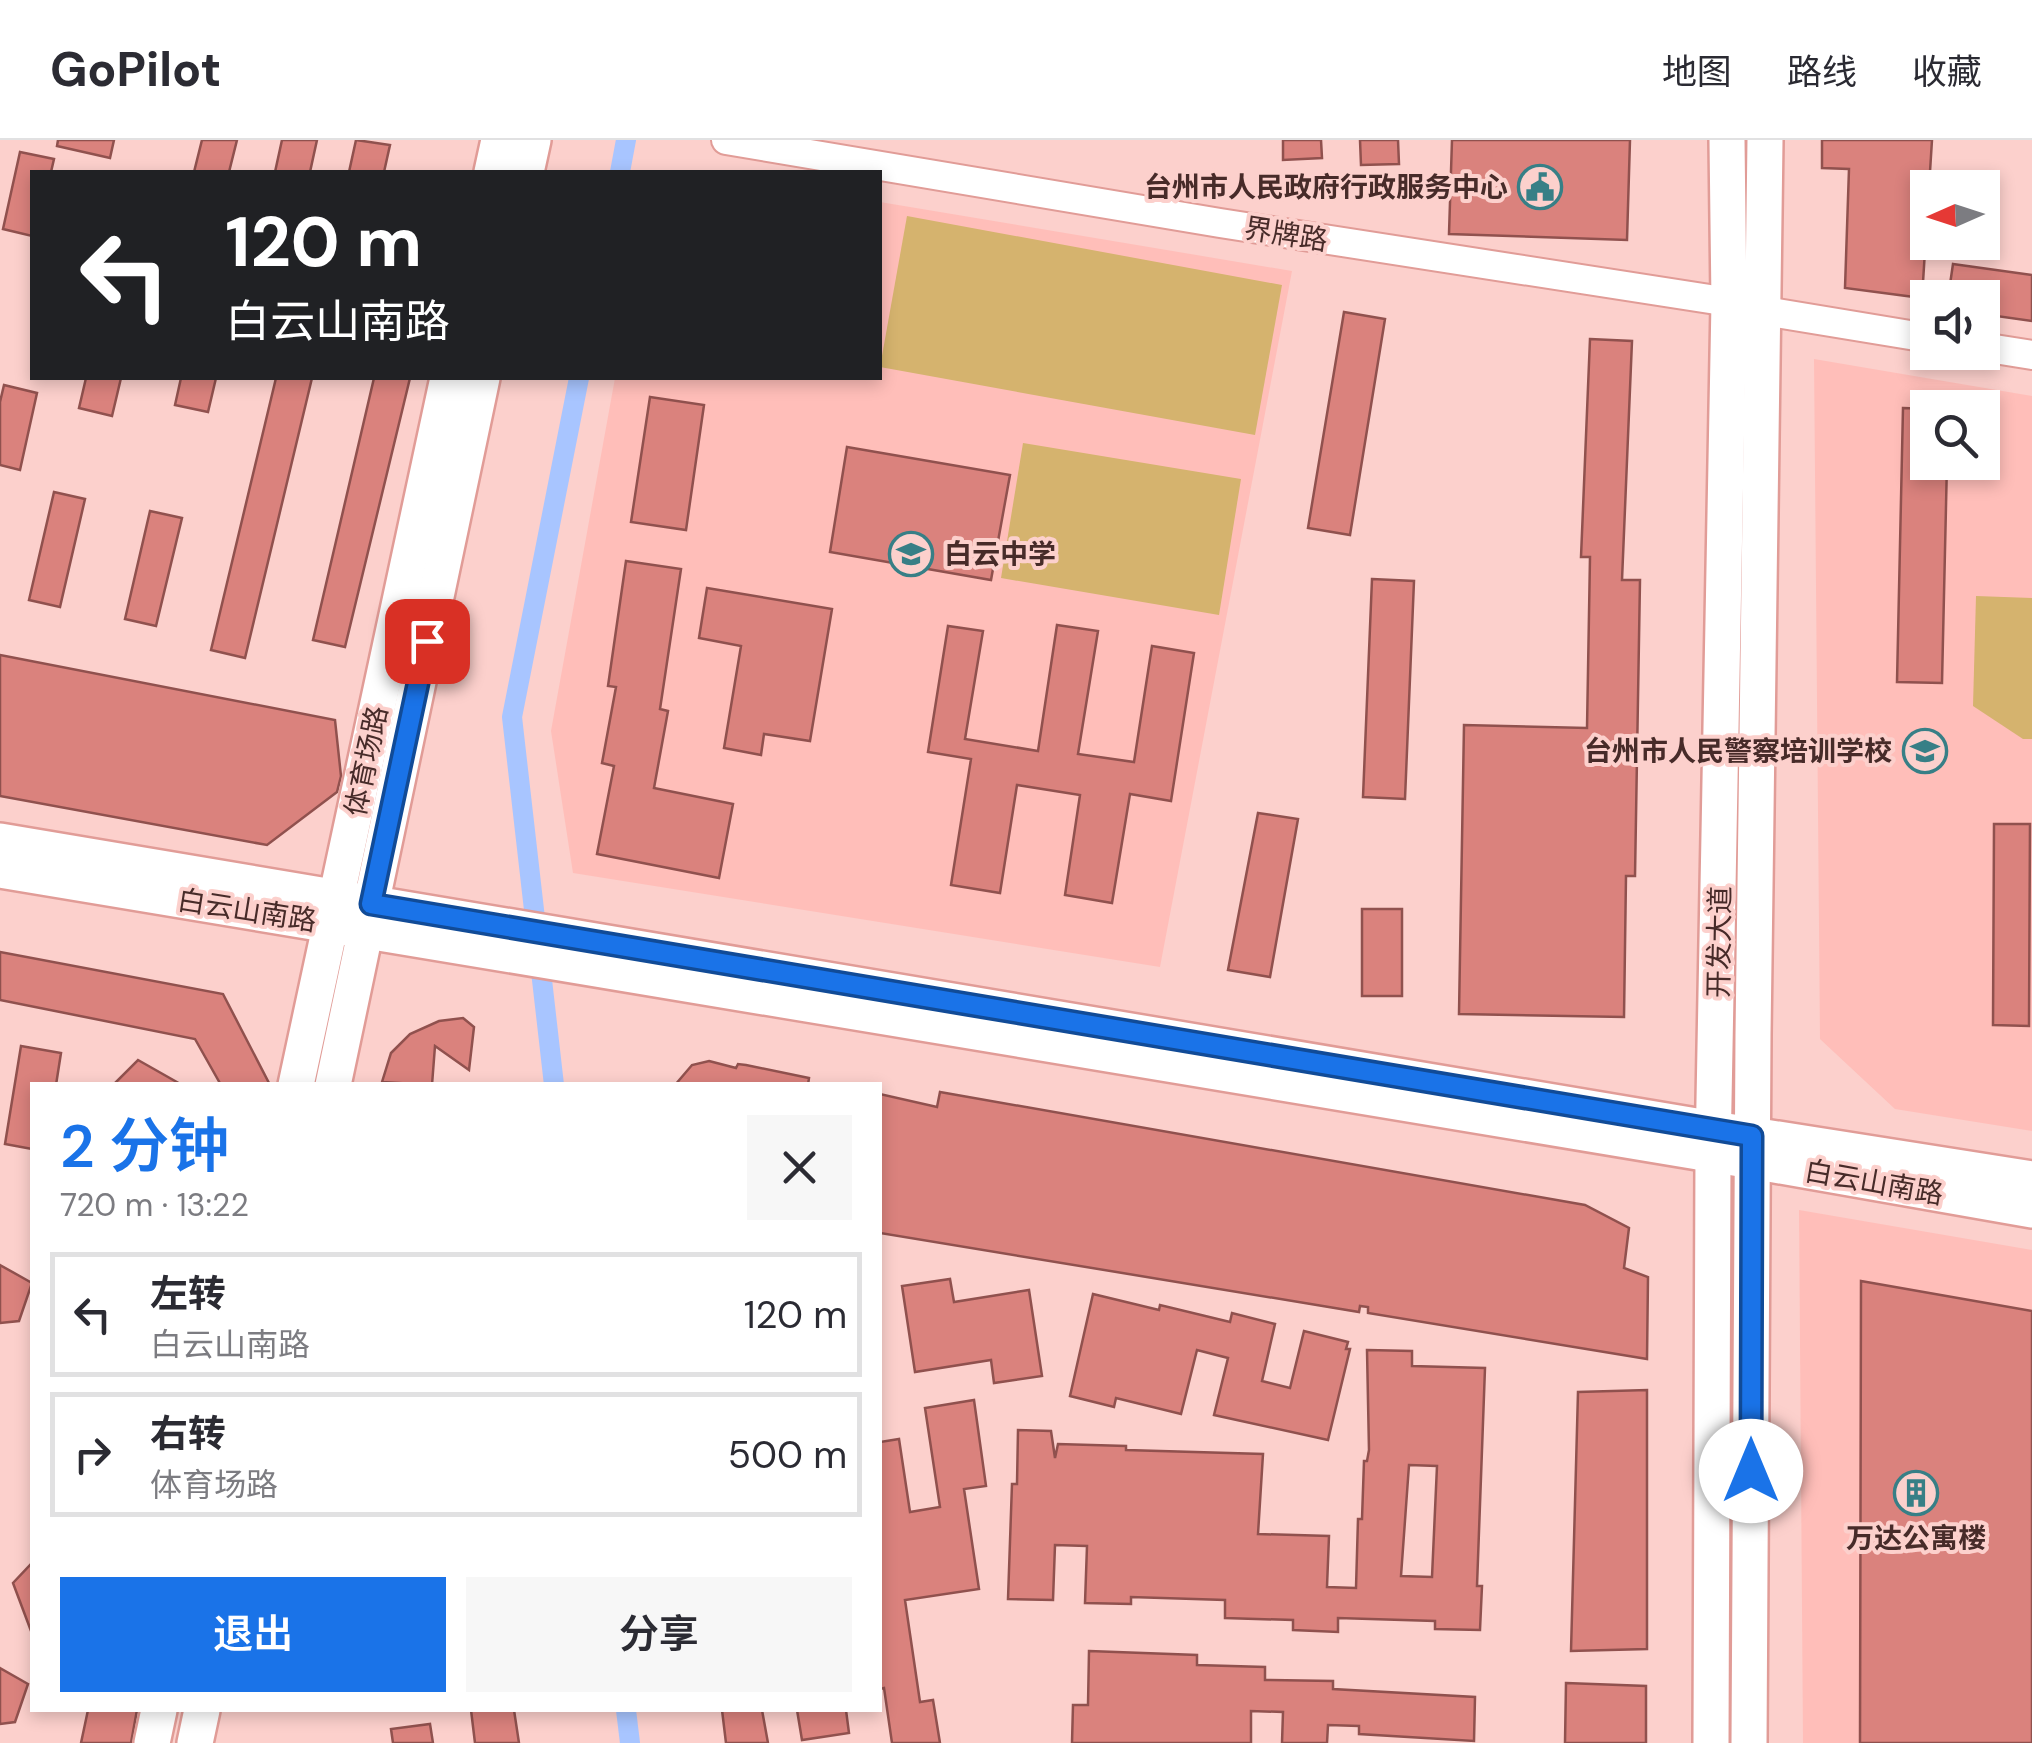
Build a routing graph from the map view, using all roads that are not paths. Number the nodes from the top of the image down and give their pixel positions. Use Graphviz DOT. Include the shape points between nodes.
graph roads {
  1 [pos="499,140"];
  2 [pos="533,140"];
  3 [pos="726,140"];
  4 [pos="1727,140"];
  5 [pos="1765,140"];
  6 [pos="492,170"];
  7 [pos="526,170"];
  8 [pos="1730,302"];
  9 [pos="1764,311"];
  10 [pos="1910,335"];
  11 [pos="2000,349"];
  12 [pos="2032,354"];
  13 [pos="448,380"];
  14 [pos="482,380"];
  15 [pos="0,842"];
  16 [pos="0,870"];
  17 [pos="351,913"];
  18 [pos="297,1082"];
  19 [pos="333,1082"];
  20 [pos="1713,1142"];
  21 [pos="1752,1148"];
  22 [pos="2032,1179"];
  23 [pos="2032,1210"];
  24 [pos="159,1712"];
  25 [pos="202,1712"];
  26 [pos="152,1743"];
  27 [pos="195,1743"];
  28 [pos="1711,1743"];
  29 [pos="1750,1743"];
  1 -- 6 [label="main road"];
  2 -- 7 [label="main road"];
  3 -- 8 [label="street, 界牌路"];
  4 -- 8 [label="main road, 开发大道"];
  5 -- 9 [label="main road, 开发大道"];
  8 -- 20 [label="main road, 开发大道"];
  9 -- 10 [label="street"];
  9 -- 21 [label="main road, 开发大道"];
  11 -- 12 [label="street"];
  13 -- 17 [label="main road, 体育场路"];
  14 -- 17 [label="main road, 体育场路"];
  15 -- 17 [label="main road, 白云山南路"];
  16 -- 17 [label="main road, 白云山南路"];
  17 -- 18 [label="main road, 体育场路"];
  17 -- 19 [label="main road"];
  17 -- 20 [label="main road, 白云山南路"];
  20 -- 21 [label="main road, 白云山南路"];
  20 -- 28 [label="main road, 开发大道"];
  21 -- 22 [label="main road, 白云山南路"];
  21 -- 23 [label="main road, 白云山南路"];
  21 -- 29 [label="main road, 开发大道"];
  24 -- 26 [label="main road"];
  25 -- 27 [label="main road"];
}
